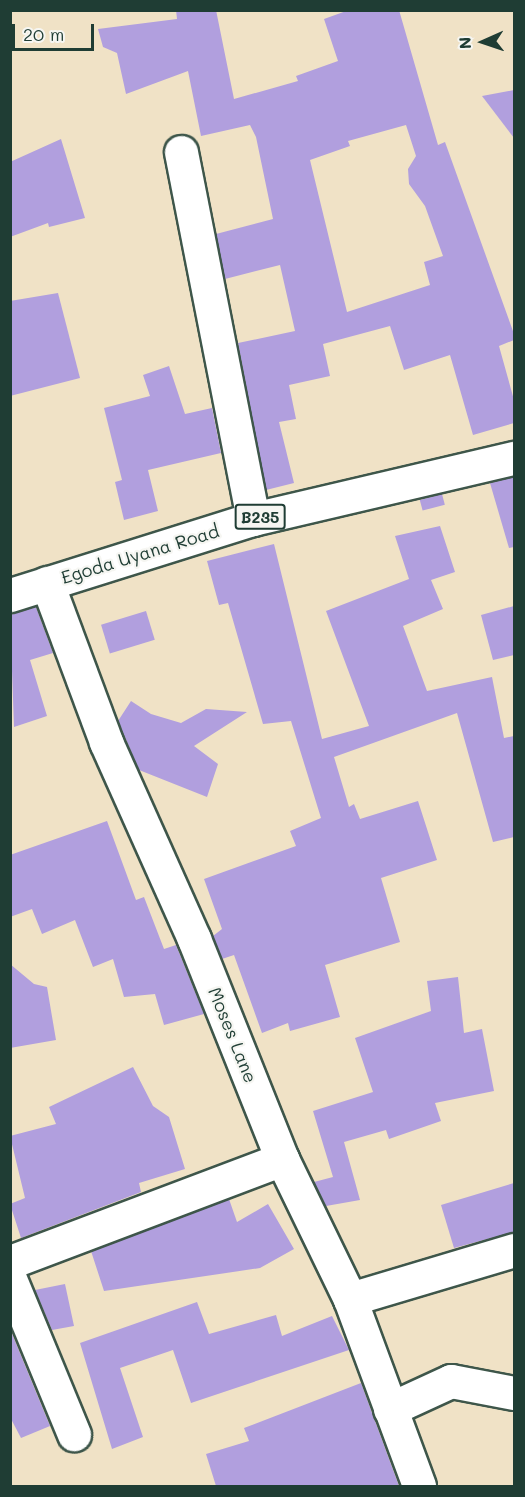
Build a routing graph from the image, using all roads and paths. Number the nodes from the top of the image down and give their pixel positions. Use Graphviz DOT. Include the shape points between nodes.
graph roads {
  1 [pos="181,152"];
  2 [pos="514,458"];
  3 [pos="253,519"];
  4 [pos="47,583"];
  5 [pos="10,595"];
  6 [pos="282,1159"];
  7 [pos="514,1250"];
  8 [pos="10,1262"];
  9 [pos="10,1279"];
  10 [pos="350,1299"];
  11 [pos="514,1393"];
  12 [pos="390,1409"];
  13 [pos="74,1434"];
  14 [pos="419,1486"];
  1 -- 3 [label="street"];
  2 -- 3 [label="street, Egoda Uyana Road / B235"];
  3 -- 4 [label="street, Egoda Uyana Road / B235"];
  4 -- 5 [label="street, Egoda Uyana Road / B235"];
  4 -- 6 [label="street, Moses Lane" via="106,742 195,939"];
  6 -- 8 [label="street"];
  6 -- 10 [label="street, Moses Lane"];
  7 -- 10 [label="street"];
  9 -- 13 [label="street"];
  10 -- 12 [label="street, Moses Lane"];
  11 -- 12 [label="street" via="451,1381"];
  12 -- 14 [label="street, Moses Lane"];
}
